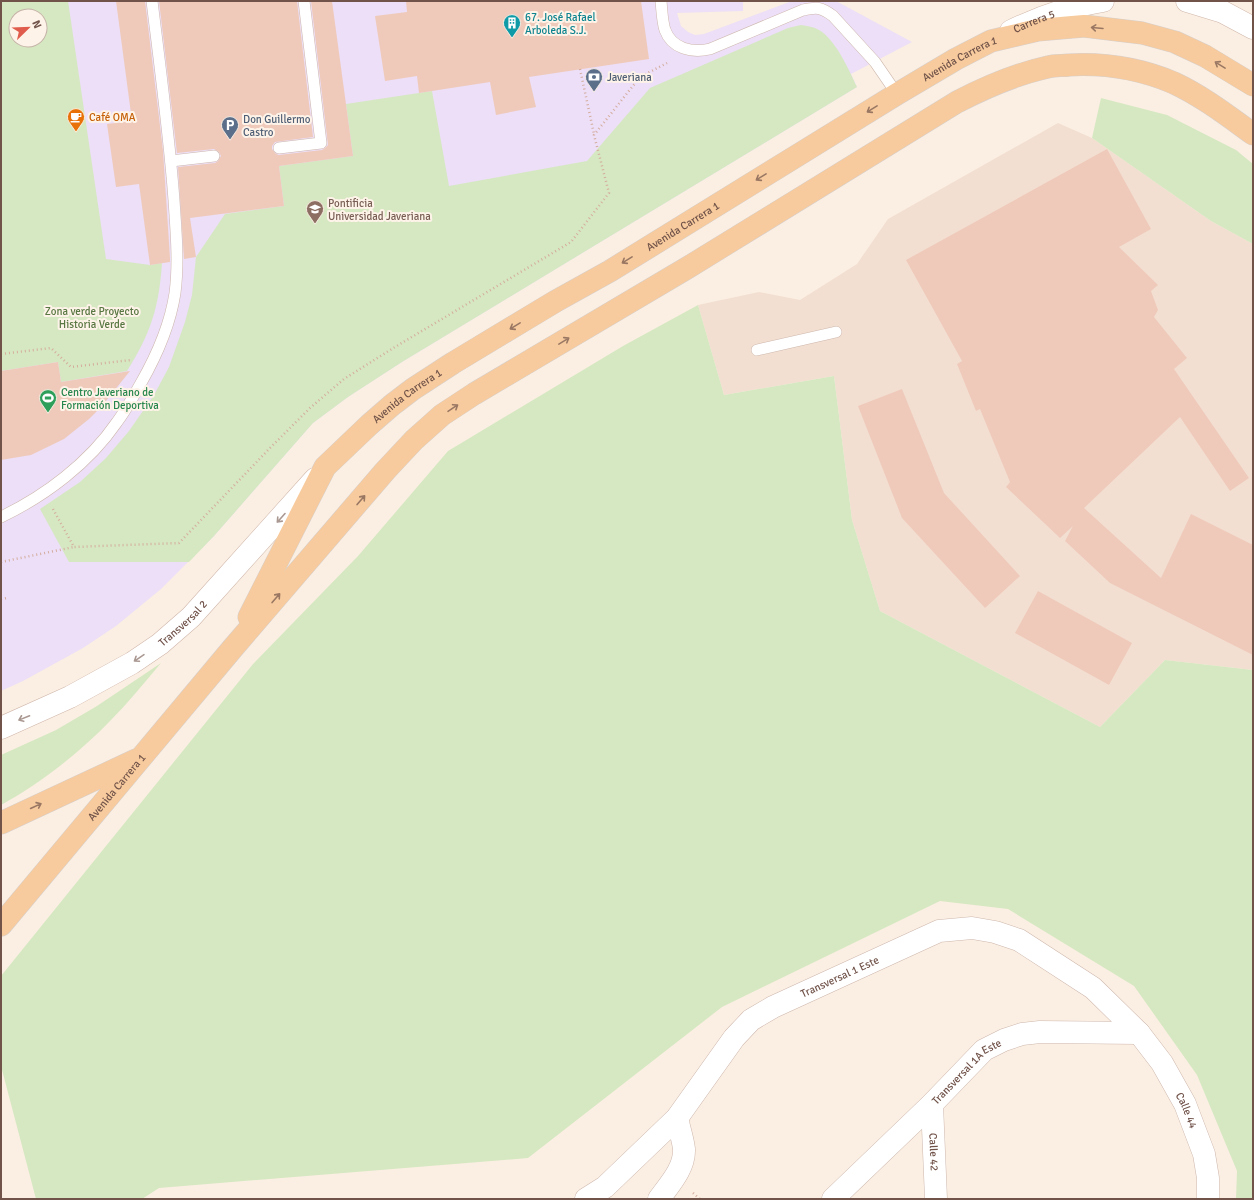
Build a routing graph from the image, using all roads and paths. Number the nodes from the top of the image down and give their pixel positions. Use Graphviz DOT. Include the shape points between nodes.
graph roads {
  1 [pos="152,1"];
  2 [pos="304,1"];
  3 [pos="661,1"];
  4 [pos="1103,1"];
  5 [pos="1187,1"];
  6 [pos="1216,6"];
  7 [pos="1253,28"];
  8 [pos="991,41"];
  9 [pos="688,51"];
  10 [pos="580,69"];
  11 [pos="1253,85"];
  12 [pos="897,94"];
  13 [pos="1253,134"];
  14 [pos="594,135"];
  15 [pos="279,148"];
  16 [pos="214,156"];
  17 [pos="171,161"];
  18 [pos="836,332"];
  19 [pos="757,350"];
  20 [pos="1,354"];
  21 [pos="110,362"];
  22 [pos="325,468"];
  23 [pos="44,493"];
  24 [pos="1,517"];
  25 [pos="74,547"];
  26 [pos="1,562"];
  27 [pos="7,598"];
  28 [pos="1,599"];
  29 [pos="232,649"];
  30 [pos="1,728"];
  31 [pos="142,757"];
  32 [pos="1,823"];
  33 [pos="1,925"];
  34 [pos="1139,1032"];
  35 [pos="932,1104"];
  36 [pos="677,1118"];
  37 [pos="586,1199"];
  38 [pos="659,1199"];
  39 [pos="833,1199"];
  40 [pos="936,1199"];
  41 [pos="1208,1199"];
  1 -- 17 [label="lane"];
  2 -- 15 [label="lane" via="321,143"];
  3 -- 9 [label="lane" via="665,30 670,39"];
  4 -- 8 [label="street, Carrera 5" via="1084,4 1030,22"];
  5 -- 6 [label="street"];
  6 -- 7 [label="street"];
  11 -- 8 [label="main road, Avenida Carrera 1, one-way" via="1205,56 1175,42 1142,33 1084,26 1038,30"];
  8 -- 12 [label="main road, Avenida Carrera 1"];
  9 -- 12 [label="lane" via="710,49 815,7 833,16 874,62"];
  9 -- 14 [label="path" via="640,77"];
  10 -- 14 [label="path"];
  12 -- 22 [label="main road, Avenida Carrera 1, one-way" via="413,389 368,425"];
  29 -- 13 [label="main road, Avenida Carrera 1, one-way" via="385,471 414,440 442,416 474,394 687,268 957,102 981,90 1050,66 1091,64 1133,70 1174,83 1215,106"];
  14 -- 25 [label="path" via="609,193 571,242 344,379 310,408 179,543"];
  16 -- 17 [label="lane"];
  17 -- 23 [label="lane" via="178,260 171,316 156,358 117,423 72,472"];
  18 -- 19 [label="lane"];
  20 -- 21 [label="path" via="51,348 71,367"];
  22 -- 29 [label="main road, Avenida Carrera 1"];
  22 -- 30 [label="street, Transversal 2, one-way" via="196,611 160,644 132,663 70,697"];
  23 -- 24 [label="lane"];
  23 -- 25 [label="path"];
  25 -- 26 [label="path"];
  27 -- 28 [label="path"];
  29 -- 31 [label="main road, Avenida Carrera 1"];
  32 -- 31 [label="main road, one-way"];
  31 -- 33 [label="main road, Avenida Carrera 1"];
  34 -- 35 [label="street, Transversal 1A Este" via="1040,1032 1004,1040 984,1050"];
  34 -- 36 [label="street, Transversal 1 Este" via="1093,988 1019,940 972,928 939,931 773,1007 751,1020 734,1038"];
  34 -- 41 [label="street, Calle 44" via="1162,1063 1185,1104 1204,1154"];
  35 -- 39 [label="street, Transversal 1A Este"];
  35 -- 40 [label="street, Calle 42"];
  36 -- 37 [label="street, Transversal 1 Este" via="605,1187"];
  36 -- 38 [label="street" via="684,1148 683,1157 675,1177"];
}
